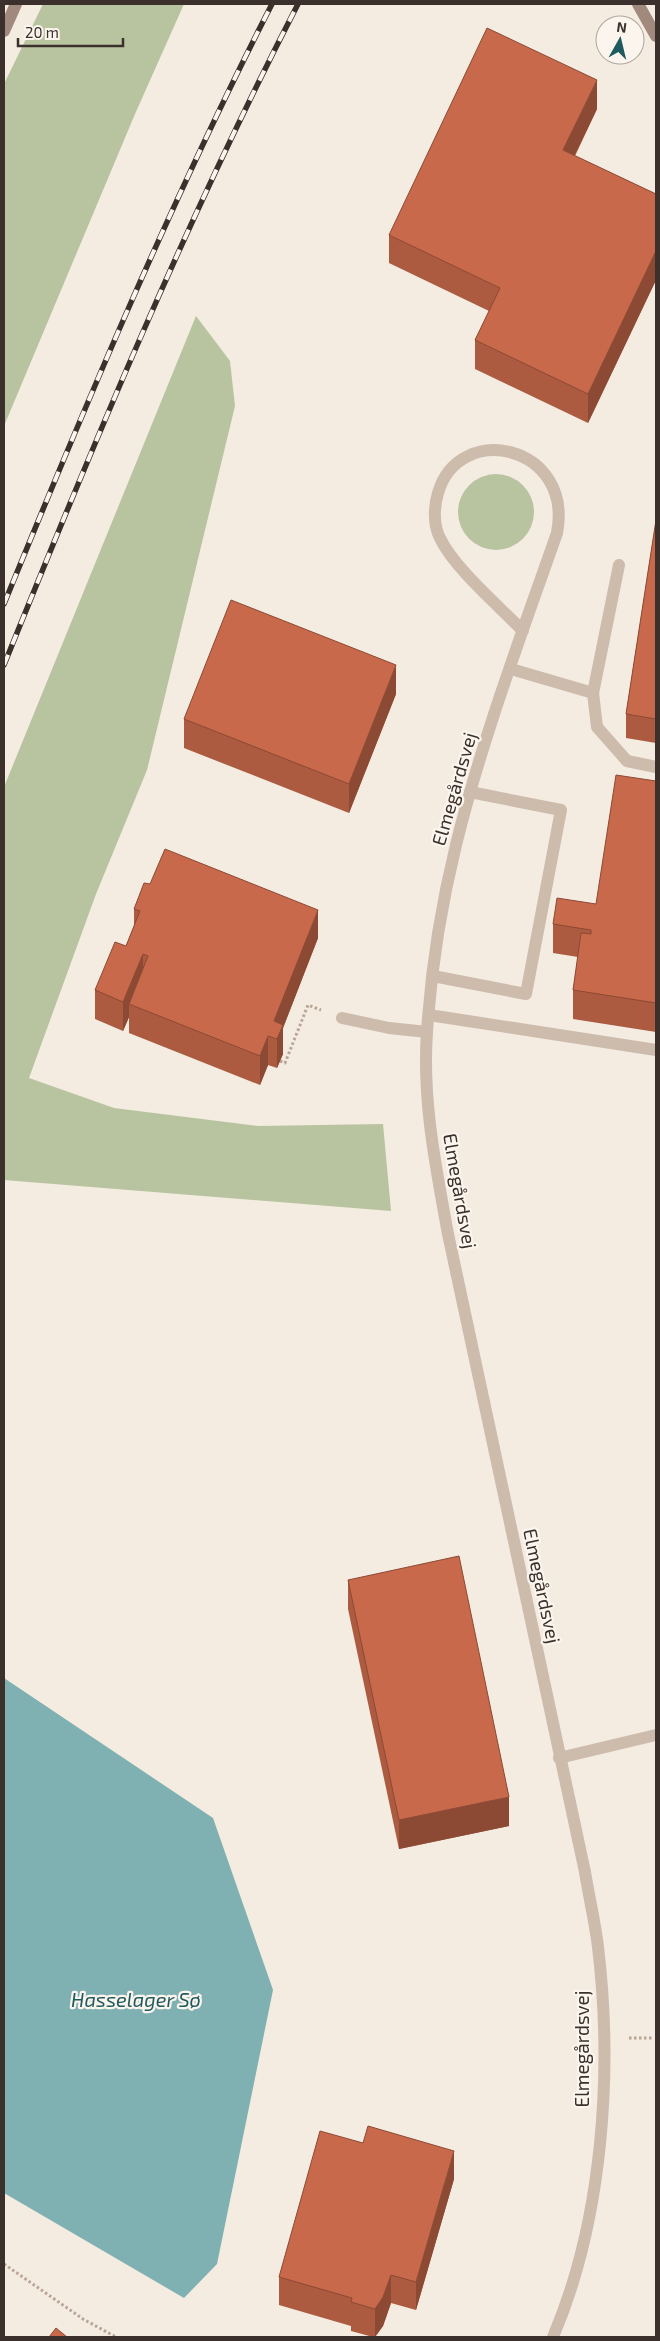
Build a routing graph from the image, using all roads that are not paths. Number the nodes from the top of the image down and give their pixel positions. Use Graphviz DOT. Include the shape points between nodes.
graph roads {
  1 [pos="16,4"];
  2 [pos="638,4"];
  3 [pos="4,31"];
  4 [pos="656,36"];
  5 [pos="620,565"];
  6 [pos="523,631"];
  7 [pos="511,669"];
  8 [pos="593,693"];
  9 [pos="656,767"];
  10 [pos="470,792"];
  11 [pos="433,976"];
  12 [pos="429,1014"];
  13 [pos="342,1018"];
  14 [pos="427,1032"];
  15 [pos="656,1050"];
  16 [pos="656,1735"];
  17 [pos="559,1758"];
  18 [pos="553,2337"];
  1 -- 3 [label="street"];
  2 -- 4 [label="street"];
  5 -- 8 [label="street"];
  6 -- 6 [label="street, Elmegårdsvej" via="557,533 560,516 558,497 542,468 527,459 512,452 477,453 451,467 440,483 435,500 438,536 449,554"];
  6 -- 7 [label="street, Elmegårdsvej"];
  7 -- 8 [label="street"];
  7 -- 10 [label="street, Elmegårdsvej"];
  8 -- 9 [label="street" via="597,727 627,761"];
  10 -- 11 [label="street, Elmegårdsvej" via="455,846"];
  10 -- 11 [label="street" via="561,810 526,994"];
  11 -- 12 [label="street, Elmegårdsvej"];
  12 -- 14 [label="street, Elmegårdsvej"];
  12 -- 15 [label="street"];
  13 -- 14 [label="street"];
  14 -- 17 [label="street, Elmegårdsvej" via="432,1147"];
  16 -- 17 [label="street"];
  17 -- 18 [label="street, Elmegårdsvej" via="598,1946 603,2073 598,2172 583,2243"];
}
